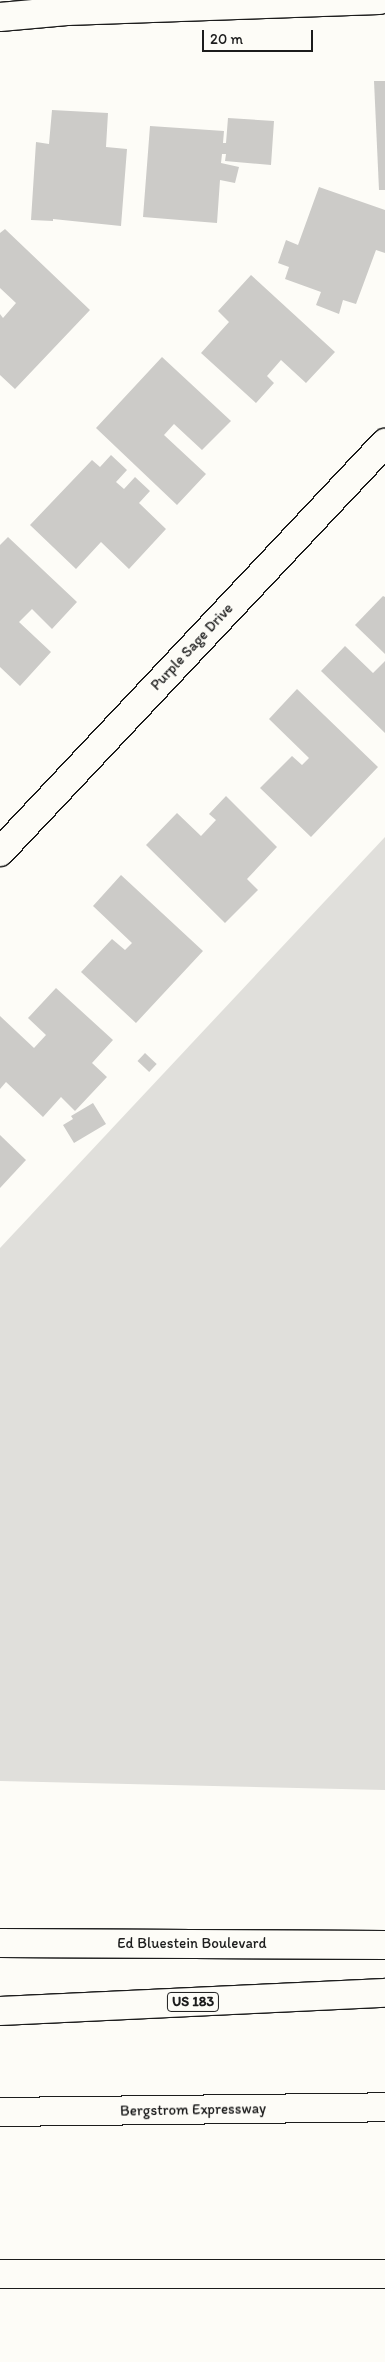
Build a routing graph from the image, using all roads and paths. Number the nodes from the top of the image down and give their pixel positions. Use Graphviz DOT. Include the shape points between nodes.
graph roads {
  1 [pos="379,0"];
  2 [pos="0,17"];
  3 [pos="385,443"];
  4 [pos="0,852"];
  5 [pos="0,1943"];
  6 [pos="385,1945"];
  7 [pos="385,1993"];
  8 [pos="0,2011"];
  9 [pos="385,2107"];
  10 [pos="0,2112"];
  11 [pos="0,2274"];
  12 [pos="385,2274"];
  1 -- 2 [label="main road" via="67,11"];
  3 -- 4 [label="main road, Purple Sage Drive"];
  5 -- 6 [label="main road, Ed Bluestein Boulevard"];
  7 -- 8 [label="main road, US 183"];
  9 -- 10 [label="main road, Bergstrom Expressway"];
  11 -- 12 [label="main road"];
}
